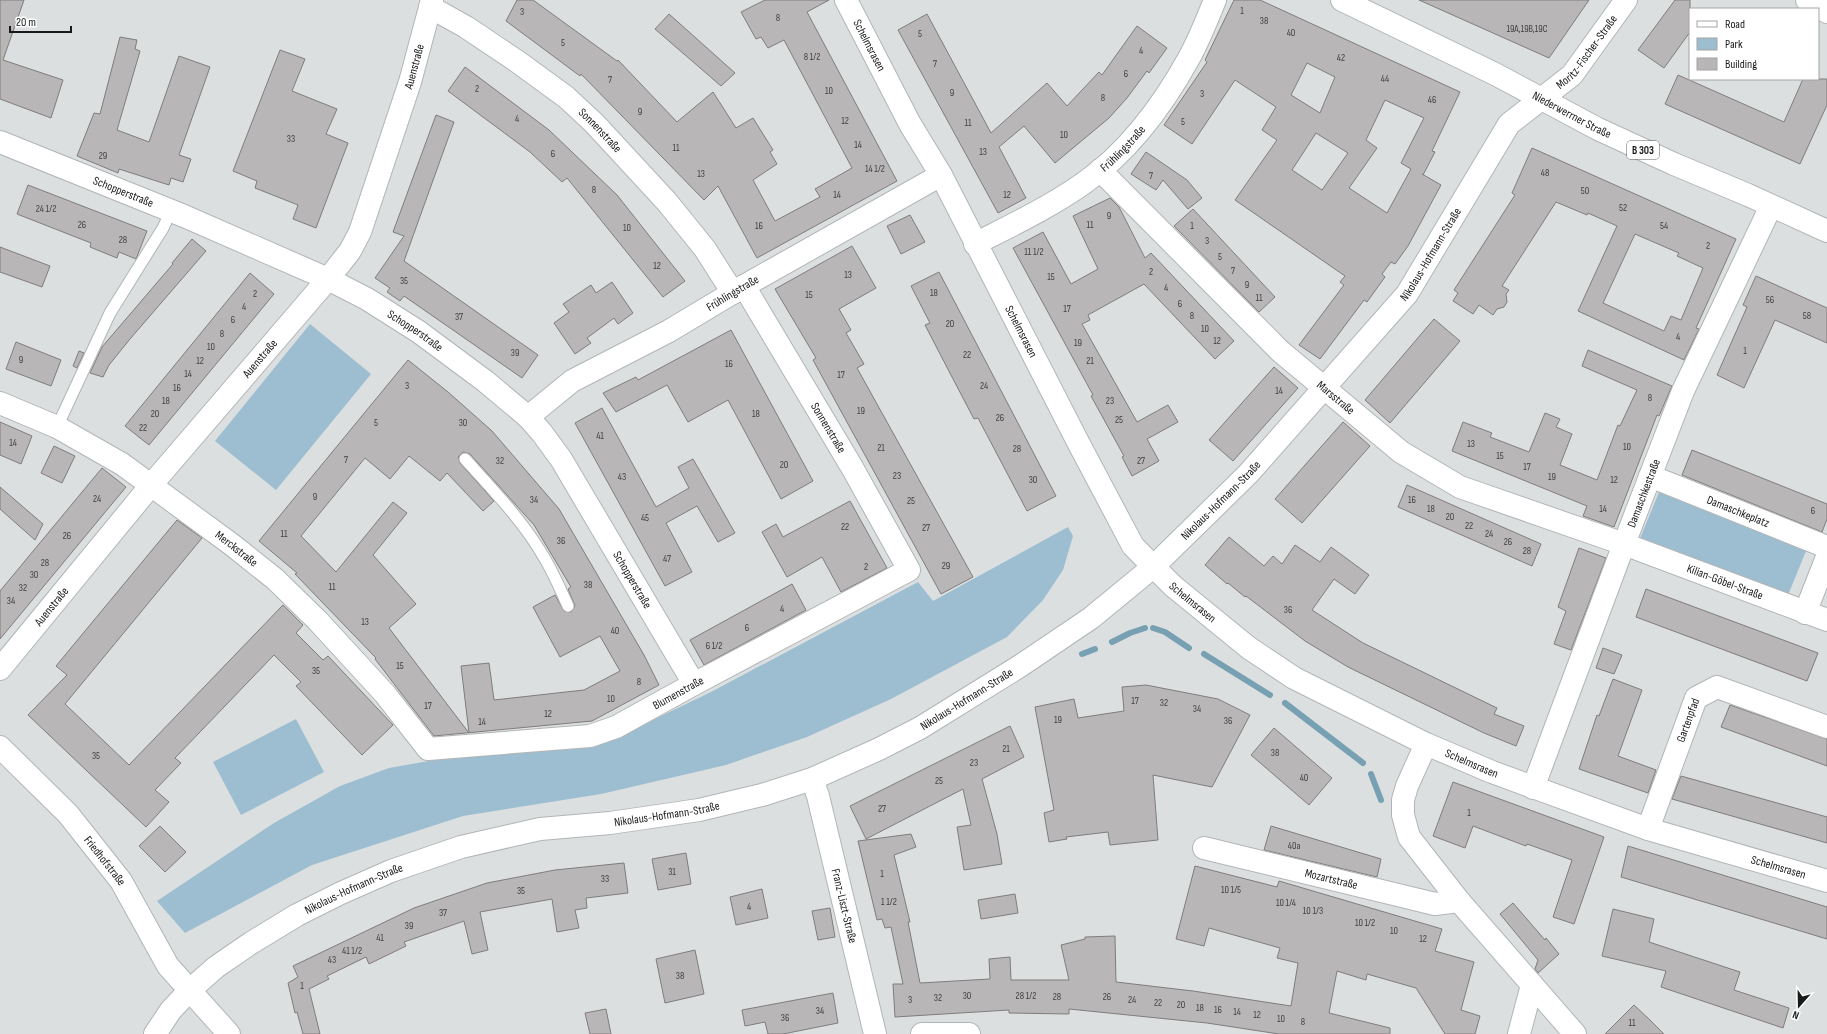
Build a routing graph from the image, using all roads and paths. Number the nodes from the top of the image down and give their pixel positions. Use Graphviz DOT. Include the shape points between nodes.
graph roads {
  1 [pos="846,0"];
  2 [pos="1215,0"];
  3 [pos="1342,0"];
  4 [pos="1626,0"];
  5 [pos="1807,0"];
  6 [pos="431,3"];
  7 [pos="1827,12"];
  8 [pos="1542,100"];
  9 [pos="0,142"];
  10 [pos="1100,170"];
  11 [pos="941,175"];
  12 [pos="1771,206"];
  13 [pos="171,211"];
  14 [pos="1827,231"];
  15 [pos="975,244"];
  16 [pos="328,279"];
  17 [pos="738,290"];
  18 [pos="1324,387"];
  19 [pos="0,403"];
  20 [pos="528,418"];
  21 [pos="57,427"];
  22 [pos="465,459"];
  23 [pos="1650,476"];
  24 [pos="152,484"];
  25 [pos="1624,544"];
  26 [pos="1827,547"];
  27 [pos="1827,557"];
  28 [pos="1153,567"];
  29 [pos="909,570"];
  30 [pos="568,606"];
  31 [pos="1805,613"];
  32 [pos="1827,620"];
  33 [pos="0,669"];
  34 [pos="694,684"];
  35 [pos="1827,727"];
  36 [pos="1426,744"];
  37 [pos="0,747"];
  38 [pos="428,749"];
  39 [pos="812,779"];
  40 [pos="1533,788"];
  41 [pos="1648,829"];
  42 [pos="1204,848"];
  43 [pos="1827,881"];
  44 [pos="1459,900"];
  45 [pos="1532,985"];
  46 [pos="190,990"];
  47 [pos="155,1034"];
  48 [pos="229,1034"];
  49 [pos="875,1034"];
  50 [pos="922,1034"];
  51 [pos="969,1034"];
  52 [pos="1519,1034"];
  53 [pos="1575,1034"];
  1 -- 11 [label="street, Schelmsrasen" via="910,124"];
  2 -- 10 [label="street, Frühlingstraße" via="1189,58 1162,102 1142,128"];
  3 -- 8 [label="street, Niederwerrner Straße / B 303" via="1495,74"];
  4 -- 8 [label="street, Moritz-Fischer-Straße" via="1572,75"];
  5 -- 7 [label="street"];
  6 -- 16 [label="street, Auenstraße" via="410,82 360,232 350,251"];
  6 -- 17 [label="street, Sonnenstraße" via="566,97 594,123 668,202"];
  8 -- 12 [label="street, Niederwerrner Straße / B 303" via="1598,129"];
  8 -- 18 [label="street, Nikolaus-Hofmann-Straße" via="1508,124 1407,294"];
  9 -- 13 [label="street, Schopperstraße"];
  10 -- 15 [label="street, Frühlingstraße" via="1062,197"];
  10 -- 18 [label="street, Marsstraße" via="1280,351"];
  11 -- 15 [label="street, Schelmsrasen"];
  11 -- 17 [label="street, Frühlingstraße"];
  12 -- 14 [label="street, Niederwerrner Straße / B 303"];
  12 -- 23 [label="street, Damaschkestraße" via="1683,390"];
  13 -- 16 [label="street, Schopperstraße"];
  13 -- 21 [label="lane" via="110,313"];
  15 -- 28 [label="street, Schelmsrasen" via="1133,546"];
  16 -- 20 [label="street, Schopperstraße" via="419,332 485,381"];
  16 -- 24 [label="street, Auenstraße"];
  17 -- 20 [label="street, Frühlingstraße" via="669,331 572,381"];
  17 -- 29 [label="street, Sonnenstraße" via="853,469"];
  18 -- 25 [label="street, Marsstraße" via="1401,452 1460,487"];
  18 -- 28 [label="street, Nikolaus-Hofmann-Straße" via="1248,474"];
  19 -- 21 [label="street, Merckstraße"];
  20 -- 34 [label="street, Schopperstraße" via="561,459"];
  21 -- 24 [label="street, Merckstraße"];
  22 -- 30 [label="lane" via="502,499 525,529 546,559"];
  23 -- 25 [label="street, Damaschkestraße"];
  23 -- 26 [label="street, Damaschkeplatz"];
  24 -- 33 [label="street, Auenstraße"];
  24 -- 38 [label="street, Merckstraße" via="275,579 385,694"];
  25 -- 31 [label="street, Kilian-Göbel-Straße"];
  25 -- 40 [label="street, Damaschkestraße"];
  27 -- 31 [label="street"];
  28 -- 36 [label="street, Schelmsrasen" via="1219,625 1294,678"];
  28 -- 39 [label="street, Nikolaus-Hofmann-Straße" via="1091,618 969,699 920,728"];
  29 -- 34 [label="street, Blumenstraße"];
  31 -- 32 [label="street, Kilian-Göbel-Straße"];
  34 -- 38 [label="street, Blumenstraße" via="633,719 590,736"];
  35 -- 41 [label="street, Gartenpfad" via="1717,688 1696,698"];
  36 -- 40 [label="street, Schelmsrasen"];
  36 -- 44 [label="street" via="1407,786 1403,800 1403,815 1409,837"];
  37 -- 46 [label="street, Friedhofstraße" via="73,820 121,881 168,966"];
  39 -- 46 [label="street, Nikolaus-Hofmann-Straße" via="762,795 699,810 610,824 540,829 460,847 391,871 297,915 216,967"];
  39 -- 49 [label="street, Franz-Liszt-Straße"];
  40 -- 41 [label="street, Schelmsrasen"];
  41 -- 43 [label="street, Schelmsrasen"];
  42 -- 44 [label="street, Mozartstraße" via="1435,904"];
  44 -- 45 [label="street"];
  45 -- 52 [label="street"];
  45 -- 53 [label="street"];
  46 -- 47 [label="street, Nikolaus-Hofmann-Straße" via="171,1010"];
  46 -- 48 [label="street, Friedhofstraße"];
  50 -- 51 [label="street"];
}
